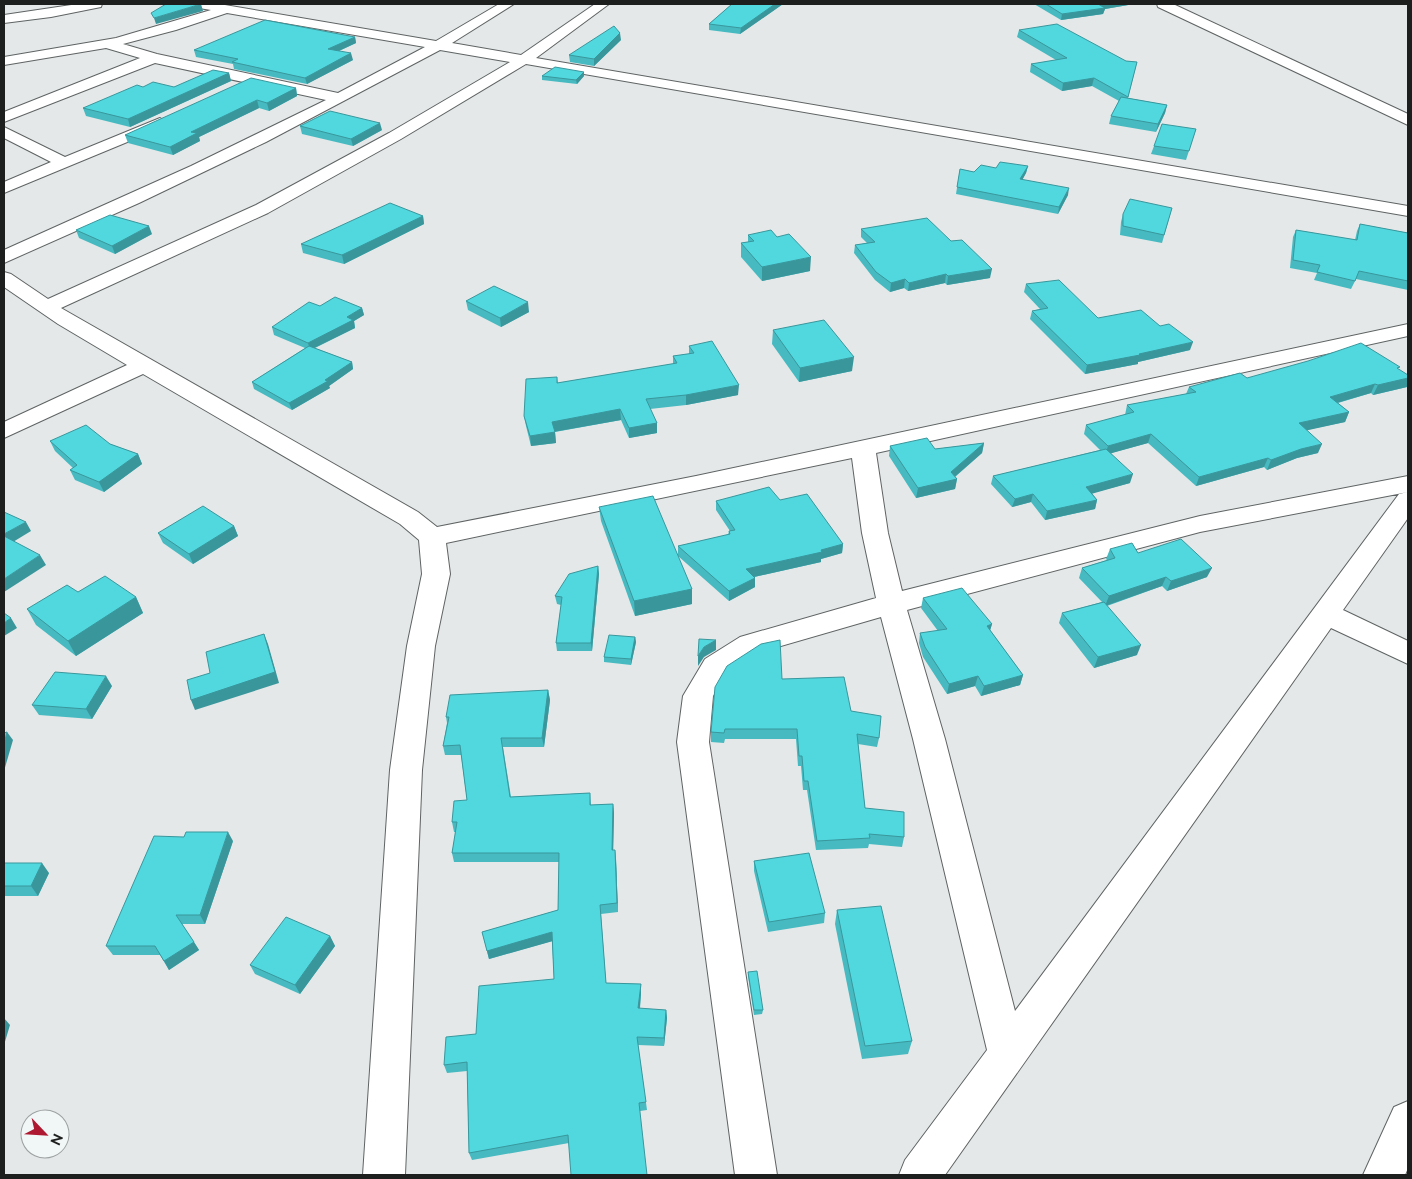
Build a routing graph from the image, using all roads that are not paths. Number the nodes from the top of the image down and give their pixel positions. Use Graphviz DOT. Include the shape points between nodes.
graph roads {
  1 [pos="96,4"];
  2 [pos="198,4"];
  3 [pos="508,4"];
  4 [pos="603,4"];
  5 [pos="1163,4"];
  6 [pos="232,6"];
  7 [pos="4,19"];
  8 [pos="109,44"];
  9 [pos="439,46"];
  10 [pos="154,58"];
  11 [pos="523,60"];
  12 [pos="4,61"];
  13 [pos="249,80"];
  14 [pos="225,91"];
  15 [pos="339,98"];
  16 [pos="174,116"];
  17 [pos="4,117"];
  18 [pos="1408,120"];
  19 [pos="4,132"];
  20 [pos="65,163"];
  21 [pos="4,188"];
  22 [pos="1408,211"];
  23 [pos="4,256"];
  24 [pos="4,278"];
  25 [pos="46,306"];
  26 [pos="1408,330"];
  27 [pos="145,365"];
  28 [pos="4,432"];
  29 [pos="863,448"];
  30 [pos="1408,484"];
  31 [pos="1408,500"];
  32 [pos="432,537"];
  33 [pos="891,604"];
  34 [pos="1326,614"];
  35 [pos="1408,654"];
  36 [pos="1007,1054"];
  37 [pos="1408,1121"];
  38 [pos="384,1175"];
  39 [pos="756,1175"];
  40 [pos="920,1175"];
  41 [pos="1384,1175"];
  1 -- 7 [label="street" via="51,14"];
  2 -- 6 [label="street"];
  3 -- 9 [label="street"];
  4 -- 11 [label="street"];
  5 -- 18 [label="street"];
  6 -- 8 [label="street" via="190,22"];
  6 -- 9 [label="street"];
  8 -- 10 [label="street"];
  8 -- 12 [label="street"];
  9 -- 11 [label="street"];
  9 -- 15 [label="street"];
  10 -- 13 [label="street"];
  10 -- 17 [label="street"];
  11 -- 22 [label="street"];
  11 -- 25 [label="street" via="395,136 262,209"];
  13 -- 14 [label="street"];
  13 -- 15 [label="street"];
  15 -- 23 [label="street" via="188,173"];
  16 -- 20 [label="street"];
  19 -- 20 [label="street"];
  20 -- 21 [label="street"];
  24 -- 25 [label="street"];
  25 -- 27 [label="street"];
  26 -- 29 [label="street"];
  27 -- 28 [label="street"];
  27 -- 32 [label="street" via="409,518"];
  29 -- 32 [label="street"];
  29 -- 33 [label="street" via="875,533"];
  30 -- 33 [label="street" via="1200,524"];
  31 -- 34 [label="street"];
  32 -- 38 [label="street" via="436,574 421,646 406,770"];
  33 -- 36 [label="street" via="929,739"];
  33 -- 39 [label="street" via="750,644 715,667 698,696 693,742"];
  34 -- 35 [label="street"];
  34 -- 36 [label="street"];
  36 -- 40 [label="street"];
  37 -- 41 [label="street"];
}
